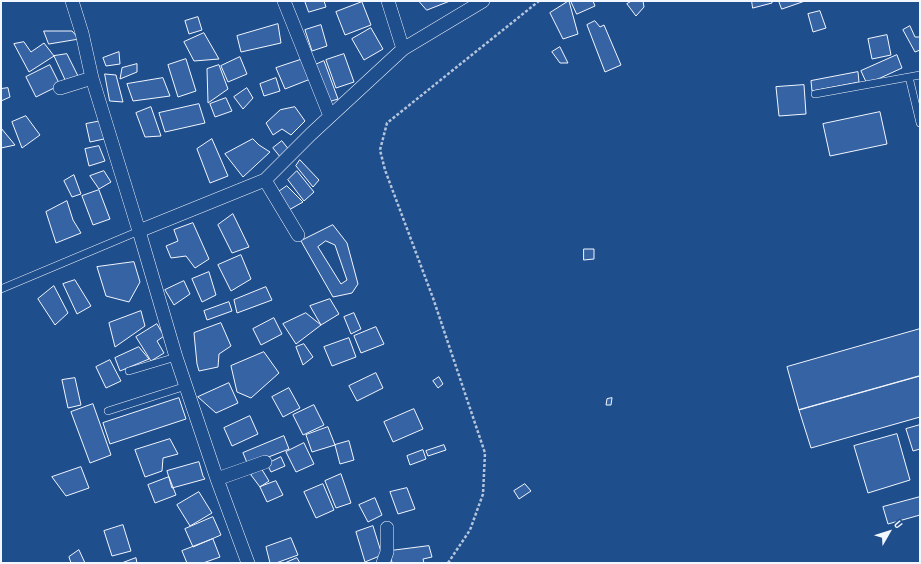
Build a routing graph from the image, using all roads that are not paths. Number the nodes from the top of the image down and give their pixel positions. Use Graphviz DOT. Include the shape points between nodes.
graph roads {
  1 [pos="72,1"];
  2 [pos="284,1"];
  3 [pos="388,1"];
  4 [pos="483,1"];
  5 [pos="403,49"];
  6 [pos="920,75"];
  7 [pos="909,77"];
  8 [pos="92,78"];
  9 [pos="60,88"];
  10 [pos="815,94"];
  11 [pos="330,116"];
  12 [pos="920,123"];
  13 [pos="264,180"];
  14 [pos="139,231"];
  15 [pos="298,235"];
  16 [pos="1,289"];
  17 [pos="176,357"];
  18 [pos="129,371"];
  19 [pos="186,386"];
  20 [pos="108,411"];
  21 [pos="265,462"];
  22 [pos="217,479"];
  23 [pos="387,528"];
  24 [pos="248,563"];
  25 [pos="383,563"];
  1 -- 8 [label="street"];
  2 -- 11 [label="street"];
  3 -- 5 [label="street"];
  4 -- 5 [label="street"];
  5 -- 11 [label="street"];
  6 -- 7 [label="lane"];
  7 -- 10 [label="lane"];
  7 -- 12 [label="lane"];
  8 -- 9 [label="street"];
  8 -- 14 [label="street"];
  11 -- 13 [label="street"];
  13 -- 14 [label="street"];
  13 -- 15 [label="street"];
  14 -- 16 [label="lane"];
  14 -- 17 [label="street"];
  17 -- 18 [label="lane"];
  17 -- 19 [label="street"];
  19 -- 20 [label="lane"];
  19 -- 22 [label="street"];
  21 -- 22 [label="street"];
  22 -- 24 [label="street"];
  23 -- 25 [label="street" via="387,552"];
}
